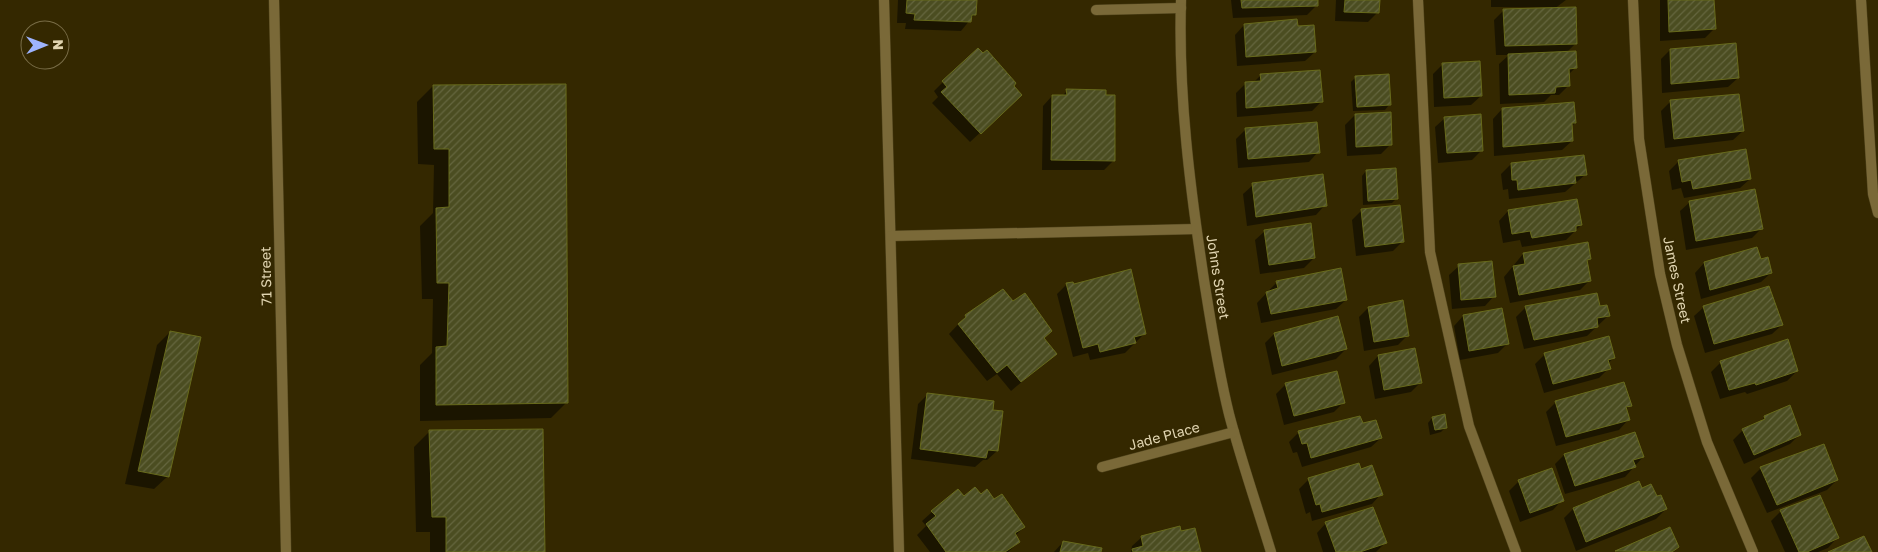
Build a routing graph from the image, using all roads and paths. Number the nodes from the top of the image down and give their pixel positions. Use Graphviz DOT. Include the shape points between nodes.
graph roads {
  1 [pos="274,0"];
  2 [pos="884,0"];
  3 [pos="1418,0"];
  4 [pos="1633,0"];
  5 [pos="1861,0"];
  6 [pos="1181,4"];
  7 [pos="1096,10"];
  8 [pos="1878,212"];
  9 [pos="1196,229"];
  10 [pos="892,236"];
  11 [pos="1234,432"];
  12 [pos="1102,467"];
  13 [pos="286,552"];
  14 [pos="899,552"];
  15 [pos="1271,552"];
  16 [pos="1516,552"];
  17 [pos="1754,552"];
  1 -- 13 [label="street, 71 Street"];
  2 -- 10 [label="street"];
  3 -- 16 [label="street" via="1430,252 1469,426"];
  4 -- 17 [label="street, James Street" via="1639,139 1660,274 1707,442"];
  5 -- 8 [label="street" via="1873,194"];
  6 -- 7 [label="street"];
  6 -- 9 [label="street, Johns Street" via="1183,83"];
  9 -- 10 [label="street"];
  9 -- 11 [label="street, Johns Street" via="1211,324"];
  10 -- 14 [label="street"];
  11 -- 12 [label="street, Jade Place"];
  11 -- 15 [label="street, Johns Street"];
}
